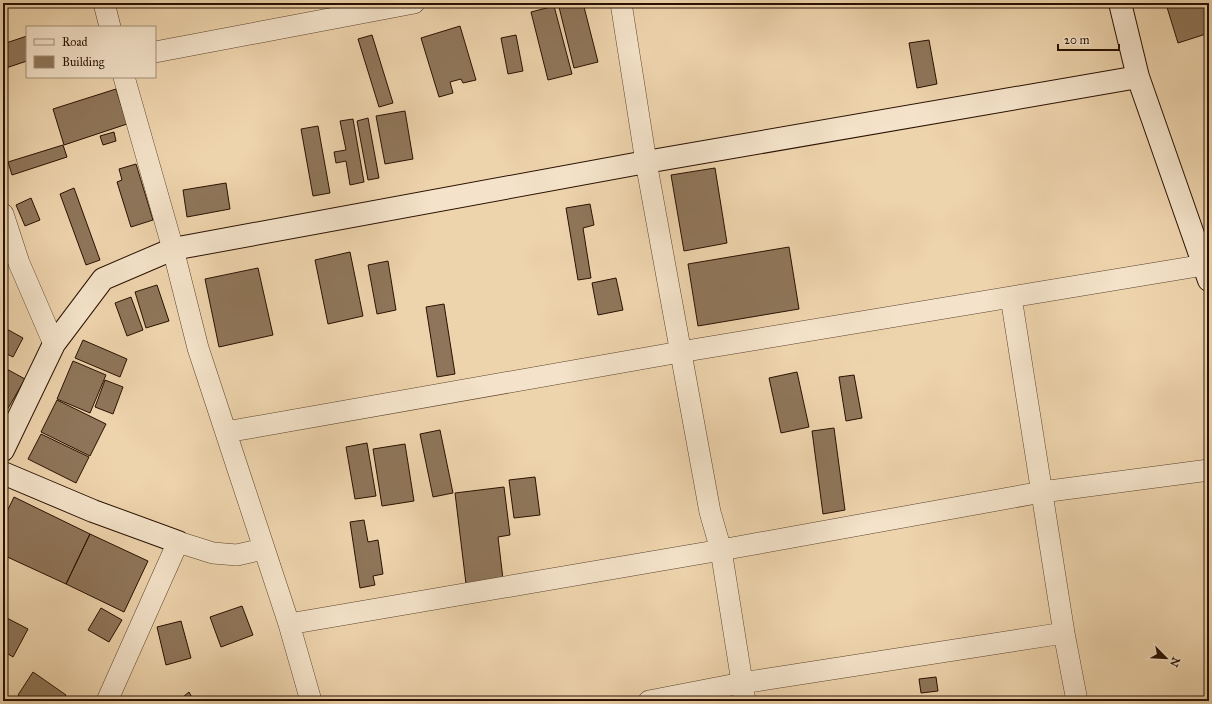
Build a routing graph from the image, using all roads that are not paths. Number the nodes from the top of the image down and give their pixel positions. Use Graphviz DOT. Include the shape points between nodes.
graph roads {
  1 [pos="104,3"];
  2 [pos="414,3"];
  3 [pos="621,3"];
  4 [pos="1120,3"];
  5 [pos="110,26"];
  6 [pos="156,52"];
  7 [pos="1138,77"];
  8 [pos="124,78"];
  9 [pos="646,162"];
  10 [pos="3,214"];
  11 [pos="173,249"];
  12 [pos="1206,273"];
  13 [pos="1012,297"];
  14 [pos="54,344"];
  15 [pos="680,352"];
  16 [pos="226,432"];
  17 [pos="3,450"];
  18 [pos="1209,470"];
  19 [pos="3,474"];
  20 [pos="1042,492"];
  21 [pos="178,542"];
  22 [pos="263,549"];
  23 [pos="721,550"];
  24 [pos="289,624"];
  25 [pos="1064,633"];
  26 [pos="743,692"];
  27 [pos="107,701"];
  28 [pos="311,701"];
  29 [pos="649,701"];
  30 [pos="1077,701"];
  1 -- 5 [label="street"];
  2 -- 6 [label="street"];
  3 -- 9 [label="street"];
  4 -- 7 [label="street"];
  7 -- 9 [label="street"];
  7 -- 12 [label="street"];
  8 -- 11 [label="street"];
  9 -- 11 [label="street"];
  9 -- 15 [label="street"];
  10 -- 14 [label="street" via="19,263"];
  11 -- 14 [label="street" via="102,279"];
  11 -- 16 [label="street" via="198,348"];
  12 -- 13 [label="street"];
  13 -- 15 [label="street"];
  13 -- 20 [label="street"];
  14 -- 17 [label="street"];
  15 -- 16 [label="street"];
  15 -- 23 [label="street" via="710,512"];
  16 -- 22 [label="street"];
  18 -- 20 [label="street"];
  19 -- 21 [label="street"];
  20 -- 23 [label="street"];
  20 -- 25 [label="street"];
  21 -- 22 [label="street" via="213,553 238,555"];
  21 -- 27 [label="street"];
  22 -- 24 [label="street"];
  23 -- 24 [label="street"];
  23 -- 26 [label="street"];
  24 -- 28 [label="street"];
  25 -- 26 [label="street"];
  25 -- 30 [label="street"];
  26 -- 29 [label="street"];
}
